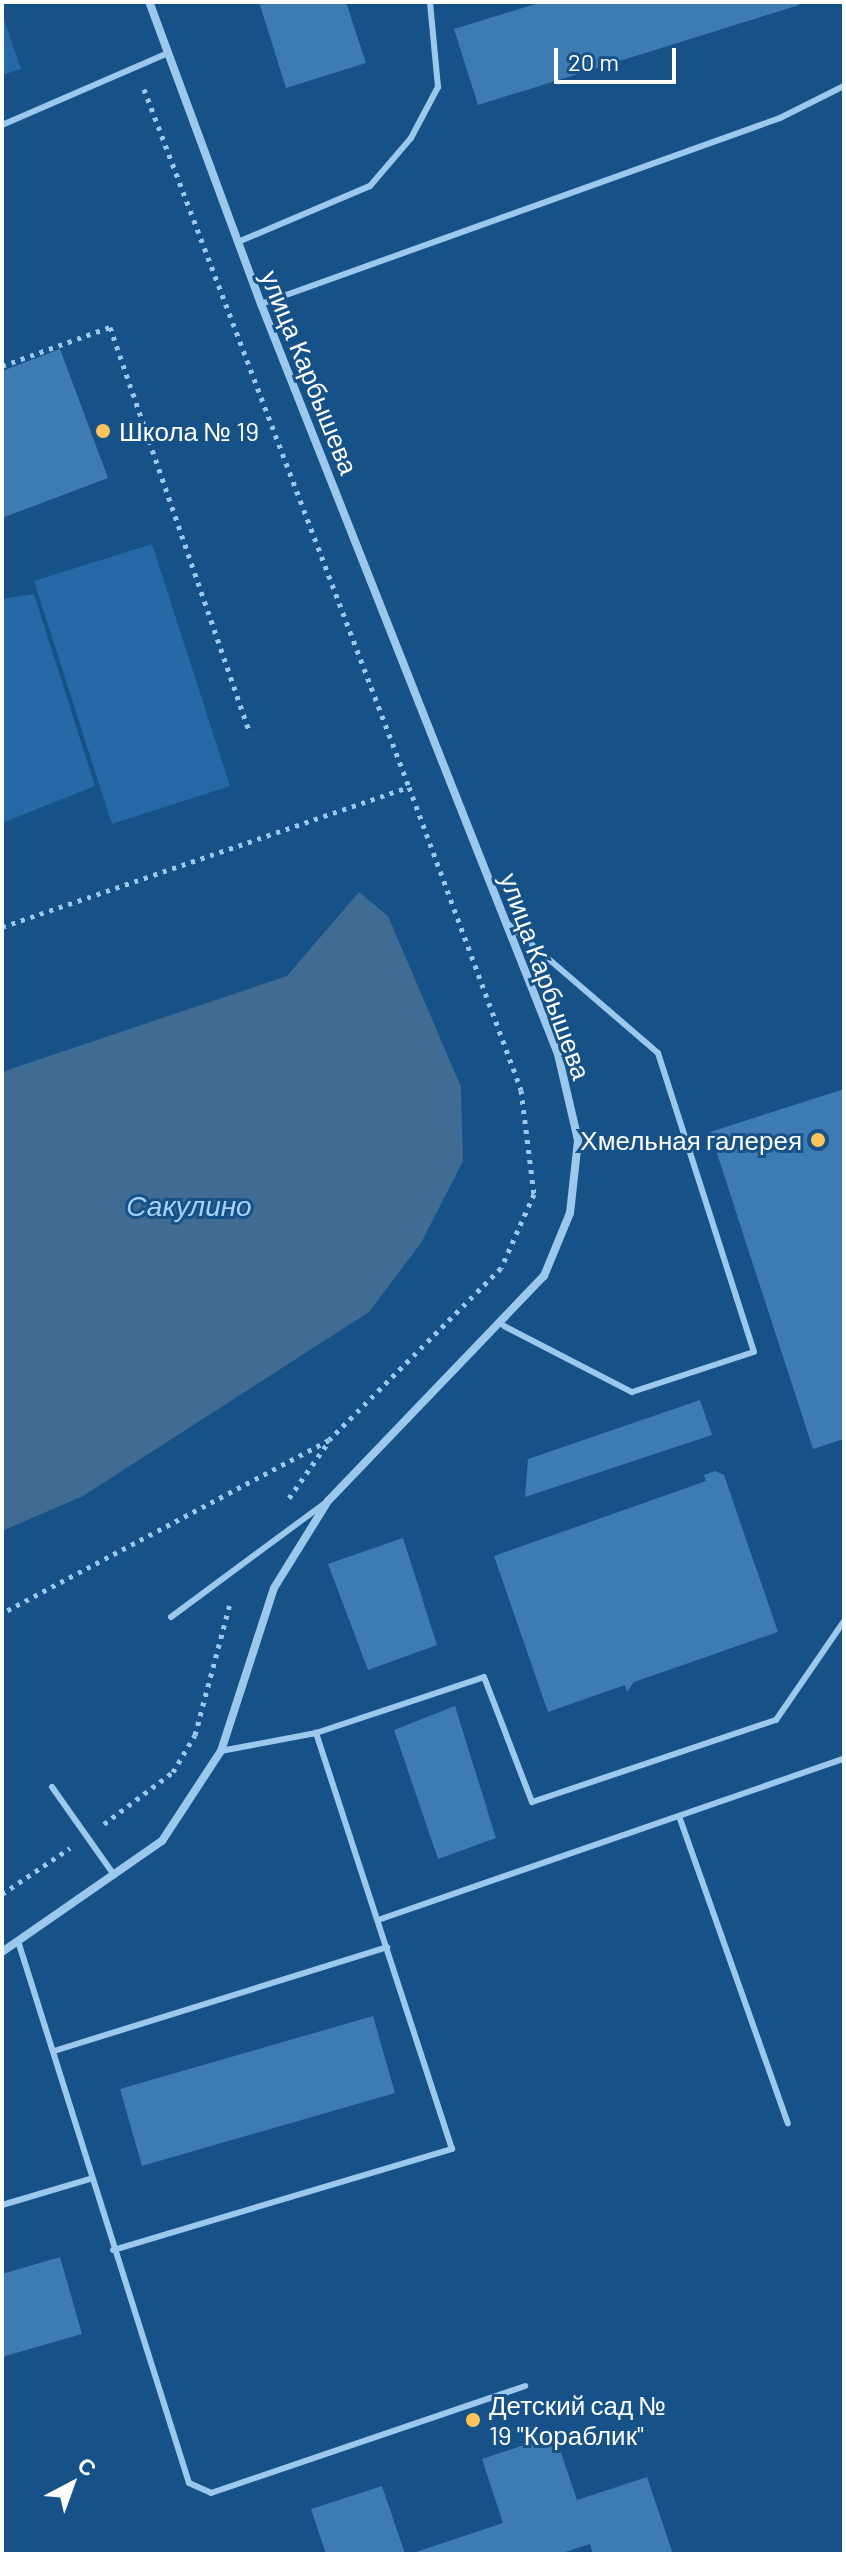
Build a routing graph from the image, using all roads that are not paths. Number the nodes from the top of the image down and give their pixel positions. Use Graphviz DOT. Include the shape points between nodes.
graph roads {
  1 [pos="149,2"];
  2 [pos="430,2"];
  3 [pos="168,53"];
  4 [pos="844,86"];
  5 [pos="2,125"];
  6 [pos="238,242"];
  7 [pos="261,304"];
  8 [pos="507,923"];
  9 [pos="504,1326"];
  10 [pos="328,1501"];
  11 [pos="171,1617"];
  12 [pos="844,1621"];
  13 [pos="316,1733"];
  14 [pos="221,1751"];
  15 [pos="844,1759"];
  16 [pos="52,1787"];
  17 [pos="679,1816"];
  18 [pos="114,1875"];
  19 [pos="378,1920"];
  20 [pos="18,1941"];
  21 [pos="387,1947"];
  22 [pos="2,1952"];
  23 [pos="54,2051"];
  24 [pos="788,2123"];
  25 [pos="90,2179"];
  26 [pos="2,2205"];
  27 [pos="113,2250"];
  28 [pos="525,2386"];
  1 -- 3 [label="street, улица Карбышева"];
  2 -- 6 [label="lane" via="438,87 411,138 370,186"];
  3 -- 5 [label="lane"];
  3 -- 6 [label="street, улица Карбышева"];
  4 -- 7 [label="lane" via="780,118"];
  6 -- 7 [label="street, улица Карбышева"];
  7 -- 8 [label="street, улица Карбышева"];
  8 -- 9 [label="street, улица Карбышева" via="558,1054 578,1140 570,1213 550,1264"];
  8 -- 9 [label="lane" via="658,1053 754,1352 632,1392"];
  9 -- 10 [label="street, улица Карбышева"];
  10 -- 11 [label="lane"];
  10 -- 14 [label="street, улица Карбышева" via="274,1588"];
  12 -- 13 [label="lane" via="776,1720 532,1802 484,1677"];
  13 -- 14 [label="lane"];
  13 -- 19 [label="lane"];
  14 -- 18 [label="street, улица Карбышева" via="162,1841"];
  15 -- 17 [label="lane"];
  16 -- 18 [label="lane"];
  17 -- 19 [label="lane"];
  17 -- 24 [label="lane"];
  18 -- 20 [label="street, улица Карбышева"];
  19 -- 21 [label="lane"];
  20 -- 22 [label="street, улица Карбышева"];
  20 -- 23 [label="lane"];
  21 -- 23 [label="lane"];
  21 -- 27 [label="lane" via="452,2149"];
  23 -- 25 [label="lane"];
  25 -- 26 [label="lane"];
  25 -- 27 [label="lane"];
  27 -- 28 [label="lane" via="189,2483 211,2493"];
}
